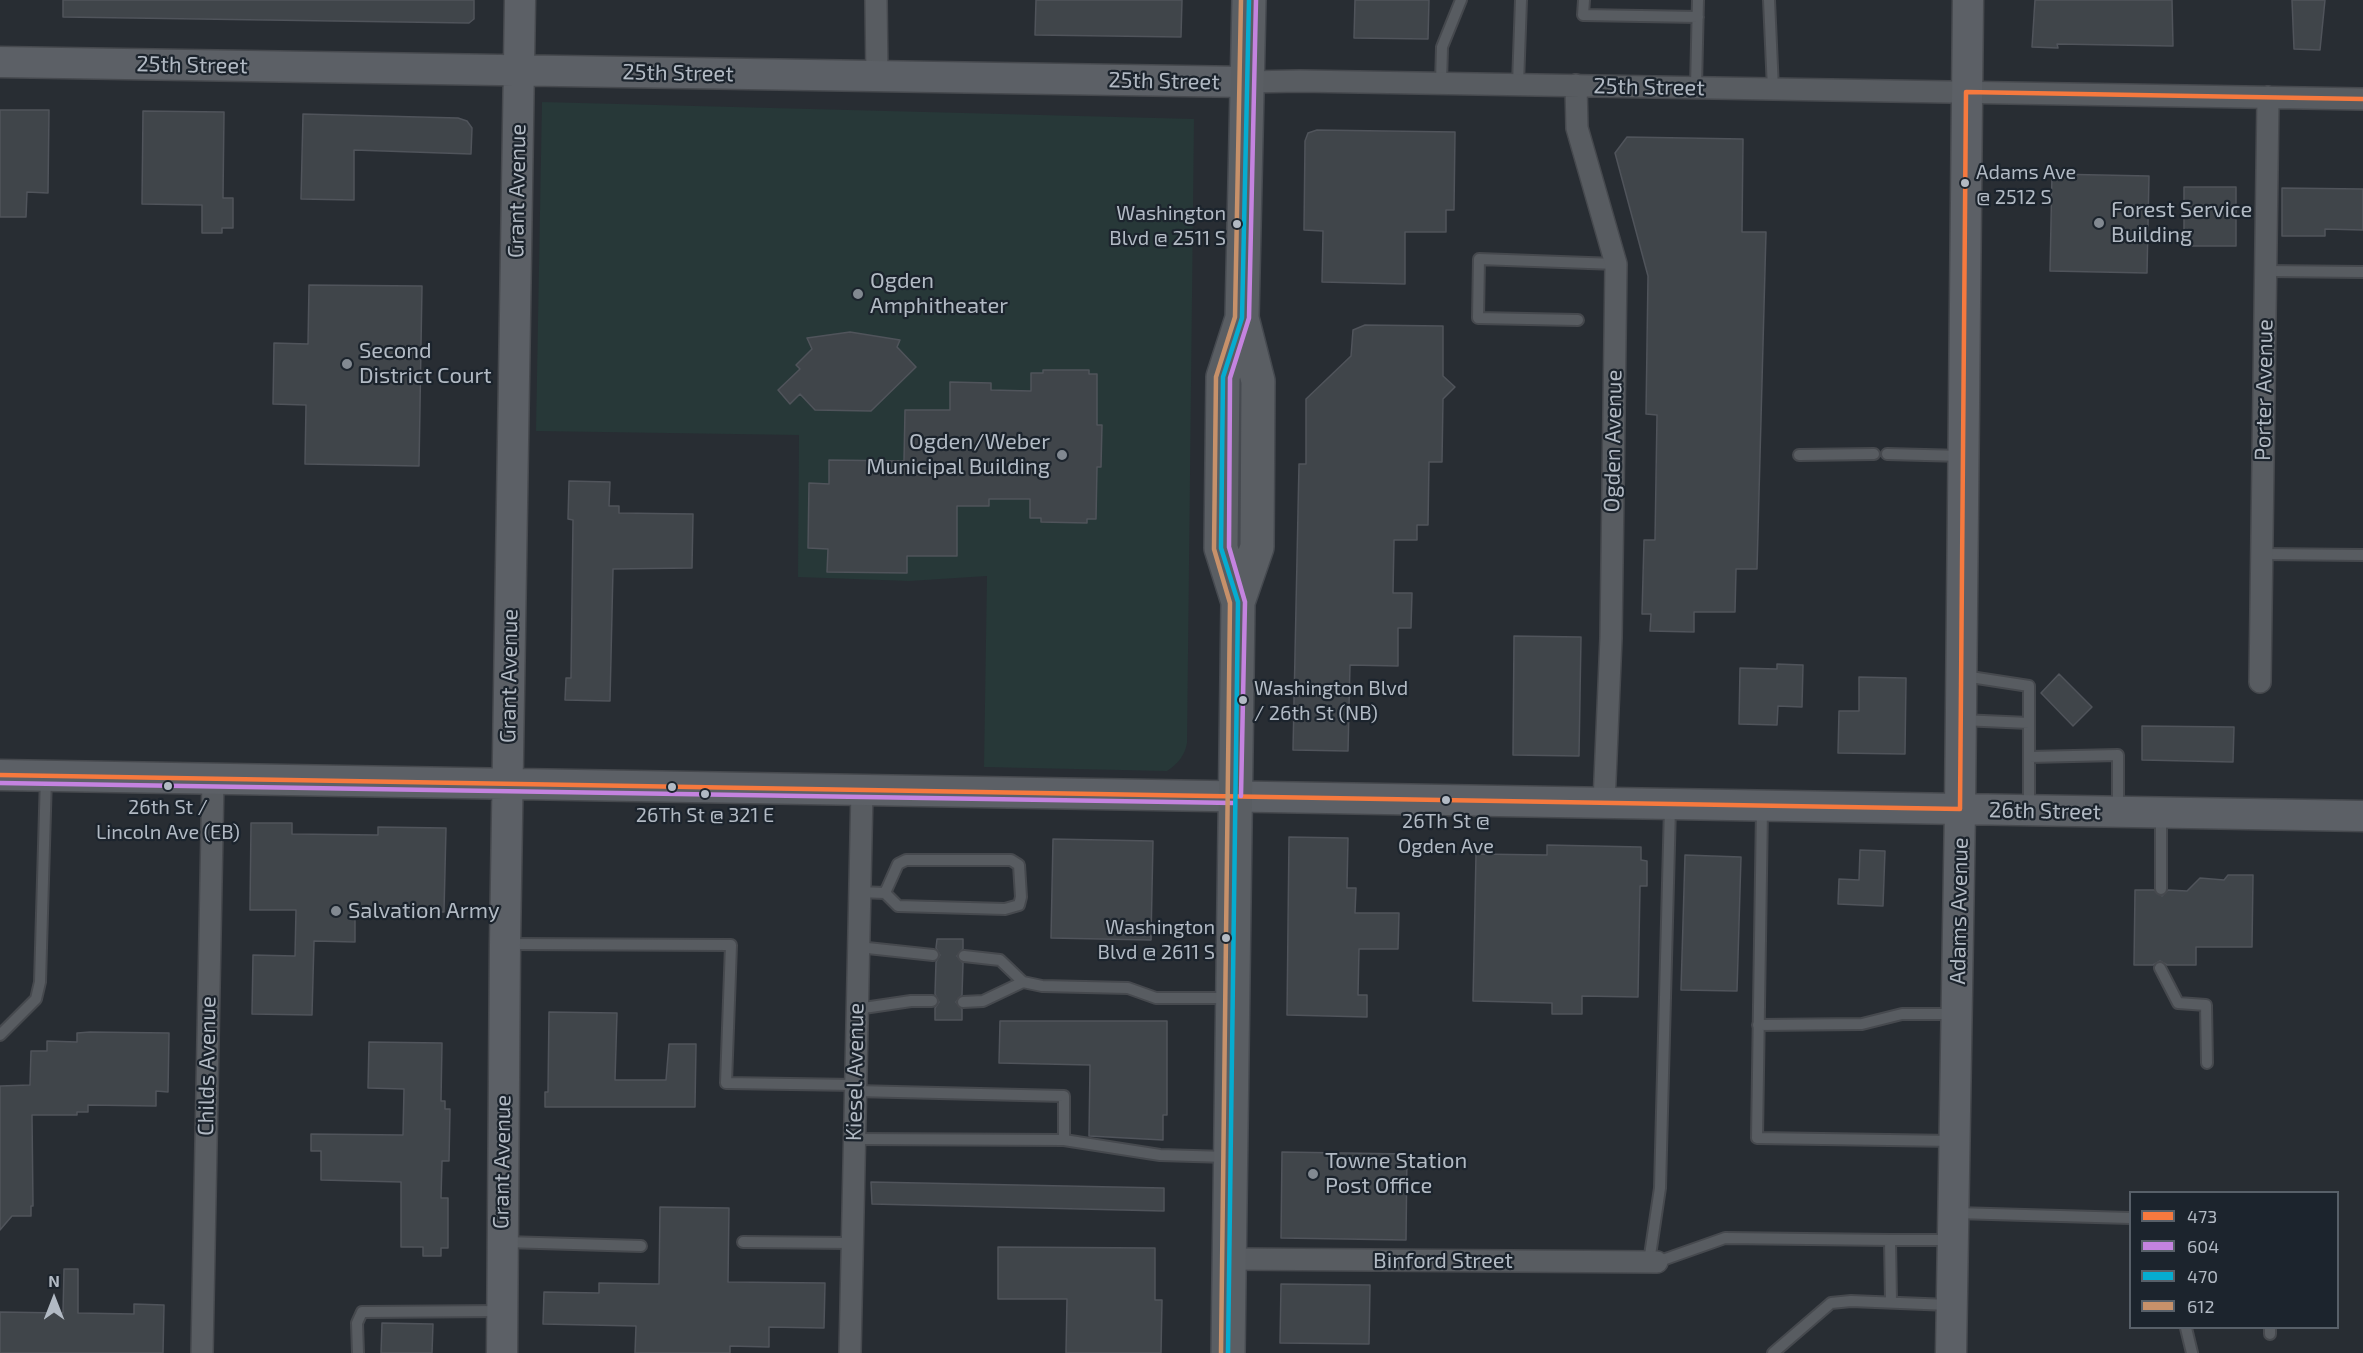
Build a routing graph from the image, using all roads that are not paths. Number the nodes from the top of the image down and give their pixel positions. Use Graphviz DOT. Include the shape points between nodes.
graph roads {
  1 [pos="520,0"];
  2 [pos="876,0"];
  3 [pos="1249,0"];
  4 [pos="1461,0"];
  5 [pos="1521,0"];
  6 [pos="1584,0"];
  7 [pos="1698,0"];
  8 [pos="1769,0"];
  9 [pos="1968,0"];
  10 [pos="1698,17"];
  11 [pos="0,62"];
  12 [pos="518,71"];
  13 [pos="877,77"];
  14 [pos="1246,82"];
  15 [pos="1441,83"];
  16 [pos="1518,84"];
  17 [pos="1576,85"];
  18 [pos="1696,87"];
  19 [pos="1773,89"];
  20 [pos="1966,92"];
  21 [pos="2268,98"];
  22 [pos="2363,99"];
  23 [pos="1616,264"];
  24 [pos="2266,271"];
  25 [pos="2363,272"];
  26 [pos="1578,320"];
  27 [pos="1874,454"];
  28 [pos="1887,454"];
  29 [pos="1799,455"];
  30 [pos="1963,456"];
  31 [pos="2262,554"];
  32 [pos="2363,555"];
  33 [pos="1962,676"];
  34 [pos="2260,682"];
  35 [pos="1961,720"];
  36 [pos="2029,723"];
  37 [pos="2029,758"];
  38 [pos="0,775"];
  39 [pos="46,776"];
  40 [pos="213,778"];
  41 [pos="507,784"];
  42 [pos="862,790"];
  43 [pos="1234,796"];
  44 [pos="1604,803"];
  45 [pos="1670,804"];
  46 [pos="1762,806"];
  47 [pos="1960,809"];
  48 [pos="2029,812"];
  49 [pos="2118,812"];
  50 [pos="2161,812"];
  51 [pos="2363,816"];
  52 [pos="2161,889"];
  53 [pos="859,892"];
  54 [pos="885,892"];
  55 [pos="505,944"];
  56 [pos="858,947"];
  57 [pos="933,955"];
  58 [pos="964,956"];
  59 [pos="2160,968"];
  60 [pos="1023,981"];
  61 [pos="1232,998"];
  62 [pos="932,1001"];
  63 [pos="963,1002"];
  64 [pos="856,1009"];
  65 [pos="1957,1014"];
  66 [pos="1758,1025"];
  67 [pos="0,1035"];
  68 [pos="2207,1063"];
  69 [pos="855,1088"];
  70 [pos="854,1139"];
  71 [pos="1064,1140"];
  72 [pos="1954,1141"];
  73 [pos="1230,1157"];
  74 [pos="2129,1218"];
  75 [pos="1953,1226"];
  76 [pos="1890,1240"];
  77 [pos="501,1242"];
  78 [pos="743,1242"];
  79 [pos="852,1243"];
  80 [pos="641,1246"];
  81 [pos="1229,1259"];
  82 [pos="1653,1262"];
  83 [pos="1891,1302"];
  84 [pos="1952,1305"];
  85 [pos="502,1311"];
  86 [pos="2187,1329"];
  87 [pos="202,1353"];
  88 [pos="358,1353"];
  89 [pos="502,1353"];
  90 [pos="850,1353"];
  91 [pos="1228,1353"];
  92 [pos="1773,1353"];
  93 [pos="1951,1353"];
  94 [pos="2192,1353"];
  1 -- 12 [label="street, Grant Avenue"];
  2 -- 13 [label="street"];
  3 -- 14 [label="main road"];
  4 -- 15 [label="lane" via="1442,47"];
  5 -- 16 [label="lane"];
  6 -- 10 [label="lane" via="1584,15"];
  7 -- 10 [label="lane"];
  8 -- 19 [label="lane"];
  9 -- 20 [label="street, Adams Avenue"];
  10 -- 18 [label="lane"];
  11 -- 12 [label="street, 25th Street"];
  12 -- 13 [label="street, 25th Street"];
  12 -- 41 [label="street, Grant Avenue"];
  13 -- 14 [label="street, 25th Street"];
  14 -- 15 [label="street, 25th Street"];
  14 -- 43 [label="main road" via="1242,318 1258,381 1257,547 1238,602"];
  15 -- 16 [label="street, 25th Street"];
  16 -- 17 [label="street, 25th Street"];
  17 -- 18 [label="street, 25th Street"];
  17 -- 23 [label="street, Ogden Avenue" via="1578,135"];
  18 -- 19 [label="street, 25th Street"];
  19 -- 20 [label="street, 25th Street"];
  20 -- 21 [label="street, 25th Street"];
  20 -- 30 [label="street, Adams Avenue"];
  21 -- 22 [label="street, 25th Street"];
  21 -- 24 [label="street, Porter Avenue"];
  23 -- 26 [label="lane" via="1479,259 1478,318"];
  23 -- 44 [label="street, Ogden Avenue" via="1611,638"];
  24 -- 25 [label="lane"];
  24 -- 31 [label="street, Porter Avenue"];
  27 -- 29 [label="lane"];
  28 -- 30 [label="lane"];
  30 -- 33 [label="street, Adams Avenue"];
  31 -- 32 [label="lane"];
  31 -- 34 [label="street, Porter Avenue"];
  33 -- 35 [label="street, Adams Avenue"];
  33 -- 36 [label="lane" via="2029,686"];
  35 -- 36 [label="lane"];
  35 -- 47 [label="street, Adams Avenue"];
  36 -- 37 [label="lane"];
  37 -- 48 [label="lane"];
  37 -- 49 [label="lane" via="2118,755"];
  38 -- 39 [label="street, 26th Street"];
  39 -- 40 [label="street, 26th Street"];
  39 -- 67 [label="lane" via="40,982 36,999"];
  40 -- 41 [label="street, 26th Street"];
  40 -- 87 [label="street, Childs Avenue"];
  41 -- 42 [label="street, 26th Street"];
  41 -- 55 [label="street, Grant Avenue"];
  42 -- 43 [label="street, 26th Street"];
  42 -- 53 [label="street, Kiesel Avenue"];
  43 -- 44 [label="street, 26th Street"];
  43 -- 61 [label="main road"];
  44 -- 45 [label="street, 26th Street"];
  45 -- 46 [label="street, 26th Street"];
  45 -- 82 [label="lane" via="1660,1188"];
  46 -- 47 [label="street, 26th Street"];
  46 -- 66 [label="lane"];
  47 -- 48 [label="street, 26th Street"];
  47 -- 65 [label="street, Adams Avenue"];
  48 -- 49 [label="street, 26th Street"];
  49 -- 50 [label="street, 26th Street"];
  50 -- 51 [label="street, 26th Street"];
  50 -- 52 [label="lane"];
  53 -- 54 [label="lane"];
  53 -- 56 [label="street, Kiesel Avenue"];
  54 -- 54 [label="lane" via="898,906 1005,909 1019,905 1021,897 1018,865 1011,860 906,860 898,864"];
  55 -- 69 [label="lane" via="731,945 726,1083"];
  55 -- 77 [label="street, Grant Avenue"];
  56 -- 57 [label="lane"];
  56 -- 64 [label="street, Kiesel Avenue"];
  58 -- 60 [label="lane" via="1000,960"];
  59 -- 68 [label="lane" via="2178,1003 2206,1005"];
  60 -- 61 [label="lane" via="1042,986 1128,988 1162,999"];
  60 -- 63 [label="lane" via="983,1001"];
  61 -- 73 [label="main road"];
  62 -- 64 [label="lane"];
  64 -- 69 [label="street, Kiesel Avenue"];
  65 -- 66 [label="lane" via="1902,1014 1862,1024"];
  65 -- 72 [label="street, Adams Avenue"];
  66 -- 72 [label="lane" via="1756,1138"];
  69 -- 70 [label="street, Kiesel Avenue"];
  69 -- 71 [label="lane" via="1064,1096"];
  70 -- 71 [label="lane"];
  70 -- 79 [label="street, Kiesel Avenue"];
  71 -- 73 [label="lane" via="1160,1155"];
  72 -- 75 [label="street, Adams Avenue"];
  73 -- 81 [label="main road"];
  74 -- 75 [label="lane"];
  75 -- 76 [label="lane"];
  75 -- 84 [label="street, Adams Avenue"];
  76 -- 82 [label="lane" via="1725,1238"];
  76 -- 83 [label="lane"];
  77 -- 80 [label="lane"];
  77 -- 85 [label="street, Grant Avenue"];
  78 -- 79 [label="lane"];
  79 -- 90 [label="street, Kiesel Avenue"];
  81 -- 82 [label="street, Binford Street"];
  81 -- 91 [label="main road"];
  83 -- 84 [label="lane"];
  83 -- 92 [label="lane" via="1831,1303"];
  84 -- 93 [label="street, Adams Avenue"];
  85 -- 88 [label="lane" via="362,1312 357,1323"];
  85 -- 89 [label="street, Grant Avenue"];
  86 -- 94 [label="lane"];
}
